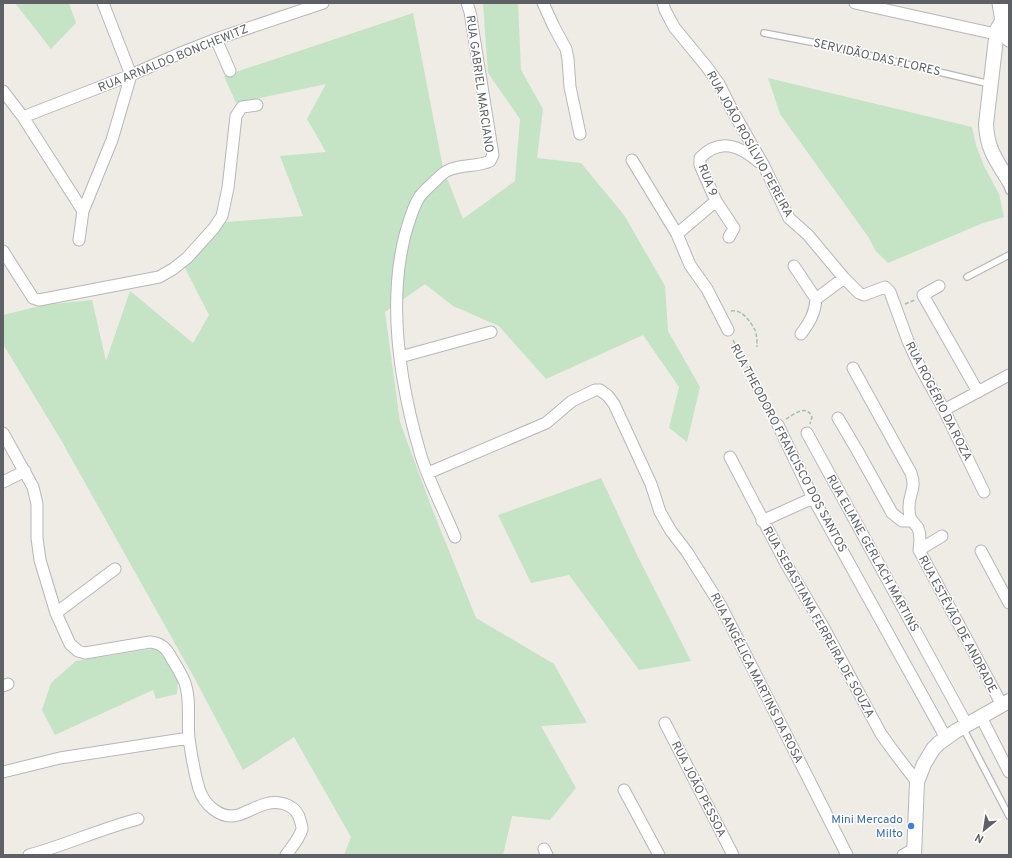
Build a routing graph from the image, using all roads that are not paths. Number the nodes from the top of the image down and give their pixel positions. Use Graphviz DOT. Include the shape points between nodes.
graph roads {
  1 [pos="103,3"];
  2 [pos="323,3"];
  3 [pos="467,3"];
  4 [pos="543,3"];
  5 [pos="663,3"];
  6 [pos="855,3"];
  7 [pos="1003,4"];
  8 [pos="301,6"];
  9 [pos="1004,32"];
  10 [pos="764,33"];
  11 [pos="216,39"];
  12 [pos="230,71"];
  13 [pos="131,76"];
  14 [pos="990,84"];
  15 [pos="3,91"];
  16 [pos="257,105"];
  17 [pos="23,116"];
  18 [pos="580,134"];
  19 [pos="632,160"];
  20 [pos="764,166"];
  21 [pos="1000,167"];
  22 [pos="1009,181"];
  23 [pos="1009,191"];
  24 [pos="716,201"];
  25 [pos="83,211"];
  26 [pos="677,234"];
  27 [pos="729,237"];
  28 [pos="79,240"];
  29 [pos="3,251"];
  30 [pos="1009,255"];
  31 [pos="794,266"];
  32 [pos="967,277"];
  33 [pos="844,278"];
  34 [pos="939,286"];
  35 [pos="816,299"];
  36 [pos="896,309"];
  37 [pos="728,330"];
  38 [pos="491,332"];
  39 [pos="801,334"];
  40 [pos="400,357"];
  41 [pos="853,368"];
  42 [pos="1009,375"];
  43 [pos="978,392"];
  44 [pos="944,410"];
  45 [pos="838,418"];
  46 [pos="778,425"];
  47 [pos="3,433"];
  48 [pos="807,433"];
  49 [pos="730,457"];
  50 [pos="25,471"];
  51 [pos="428,473"];
  52 [pos="3,482"];
  53 [pos="984,492"];
  54 [pos="813,498"];
  55 [pos="762,521"];
  56 [pos="911,521"];
  57 [pos="942,536"];
  58 [pos="455,537"];
  59 [pos="919,550"];
  60 [pos="981,551"];
  61 [pos="115,569"];
  62 [pos="1009,604"];
  63 [pos="56,613"];
  64 [pos="1005,703"];
  65 [pos="981,717"];
  66 [pos="665,724"];
  67 [pos="965,726"];
  68 [pos="189,738"];
  69 [pos="946,738"];
  70 [pos="3,772"];
  71 [pos="1009,772"];
  72 [pos="917,782"];
  73 [pos="624,790"];
  74 [pos="1009,816"];
  75 [pos="138,819"];
  76 [pos="910,853"];
  77 [pos="29,855"];
  78 [pos="286,855"];
  79 [pos="659,855"];
  80 [pos="733,855"];
  81 [pos="847,855"];
  1 -- 13 [label="street"];
  2 -- 8 [label="street, RUA ARNALDO BONCHEWITZ"];
  3 -- 40 [label="street, RUA GABRIEL MARCIANO" via="493,155 490,161 484,164 448,170 421,196 411,215 401,251 396,305"];
  4 -- 18 [label="street" via="566,49 570,87"];
  5 -- 20 [label="street, RUA JOÃO ROSÍLVIO PEREIRA" via="674,27 719,84"];
  6 -- 9 [label="street" via="991,34"];
  7 -- 9 [label="main road"];
  8 -- 11 [label="street, RUA ARNALDO BONCHEWITZ"];
  9 -- 14 [label="street"];
  10 -- 14 [label="lane, SERVIDÃO DAS FLORES" via="816,42"];
  11 -- 12 [label="street"];
  11 -- 13 [label="street, RUA ARNALDO BONCHEWITZ"];
  13 -- 17 [label="street, RUA ARNALDO BONCHEWITZ"];
  13 -- 25 [label="street" via="112,140"];
  14 -- 21 [label="street" via="987,136 989,147"];
  15 -- 17 [label="street"];
  16 -- 29 [label="street" via="242,107 236,116 228,188 222,216 187,258 173,269 159,277 39,300 33,298"];
  17 -- 25 [label="street"];
  19 -- 26 [label="street, RUA THEODORO FRANCISCO DOS SANTOS"];
  20 -- 24 [label="street, RUA 9" via="734,146 717,147 707,152 700,158 700,165"];
  20 -- 33 [label="street, RUA JOÃO ROSÍLVIO PEREIRA" via="789,218 808,235"];
  21 -- 22 [label="street"];
  21 -- 23 [label="lane"];
  24 -- 26 [label="street, RUA 9"];
  24 -- 27 [label="street" via="734,228"];
  25 -- 28 [label="street"];
  26 -- 37 [label="street, RUA THEODORO FRANCISCO DOS SANTOS" via="690,265"];
  30 -- 32 [label="lane"];
  31 -- 35 [label="street"];
  33 -- 35 [label="street"];
  33 -- 36 [label="street, RUA JOÃO ROSÍLVIO PEREIRA" via="864,295 885,287 890,292"];
  34 -- 43 [label="street" via="923,295"];
  35 -- 39 [label="street" via="816,308"];
  36 -- 44 [label="street, RUA ROGÉRIO DA ROZA" via="919,365"];
  38 -- 40 [label="street"];
  40 -- 51 [label="street, RUA GABRIEL MARCIANO" via="412,425"];
  41 -- 56 [label="street, RUA ESTÊVÃO DE ANDRADE" via="911,473 914,483 908,510"];
  42 -- 43 [label="street"];
  43 -- 44 [label="street"];
  44 -- 53 [label="street, RUA ROGÉRIO DA ROZA"];
  45 -- 56 [label="street" via="892,513 902,521"];
  46 -- 54 [label="street, RUA THEODORO FRANCISCO DOS SANTOS"];
  47 -- 50 [label="street"];
  48 -- 67 [label="street, RUA ELIANE GERLACH MARTINS"];
  49 -- 55 [label="street, RUA SEBASTIANA FERREIRA DE SOUZA"];
  50 -- 52 [label="street"];
  50 -- 63 [label="street" via="33,487 37,504 40,560"];
  51 -- 58 [label="street, RUA GABRIEL MARCIANO"];
  51 -- 81 [label="street, RUA ANGÉLICA MARTINS DA ROSA" via="542,425 553,419 572,401 595,390 600,390 608,396 651,484 660,512 721,606"];
  54 -- 55 [label="street"];
  54 -- 69 [label="street, RUA THEODORO FRANCISCO DOS SANTOS"];
  55 -- 72 [label="street, RUA SEBASTIANA FERREIRA DE SOUZA" via="881,734"];
  56 -- 59 [label="street, RUA ESTÊVÃO DE ANDRADE" via="918,530"];
  57 -- 59 [label="street"];
  59 -- 64 [label="street, RUA ESTÊVÃO DE ANDRADE"];
  60 -- 62 [label="street"];
  61 -- 63 [label="street"];
  63 -- 68 [label="street" via="70,644 78,651 85,653 150,642 161,645 170,655 185,684"];
  64 -- 65 [label="street"];
  65 -- 67 [label="street"];
  65 -- 71 [label="street"];
  66 -- 80 [label="street, RUA JOÃO PESSOA"];
  67 -- 69 [label="street"];
  67 -- 74 [label="lane"];
  68 -- 70 [label="street" via="60,758"];
  68 -- 78 [label="street" via="202,796 209,806 218,812 237,816 269,804 283,803 295,808 302,828"];
  69 -- 72 [label="street" via="928,757"];
  72 -- 76 [label="street"];
  73 -- 79 [label="street"];
  75 -- 77 [label="street"];
}
